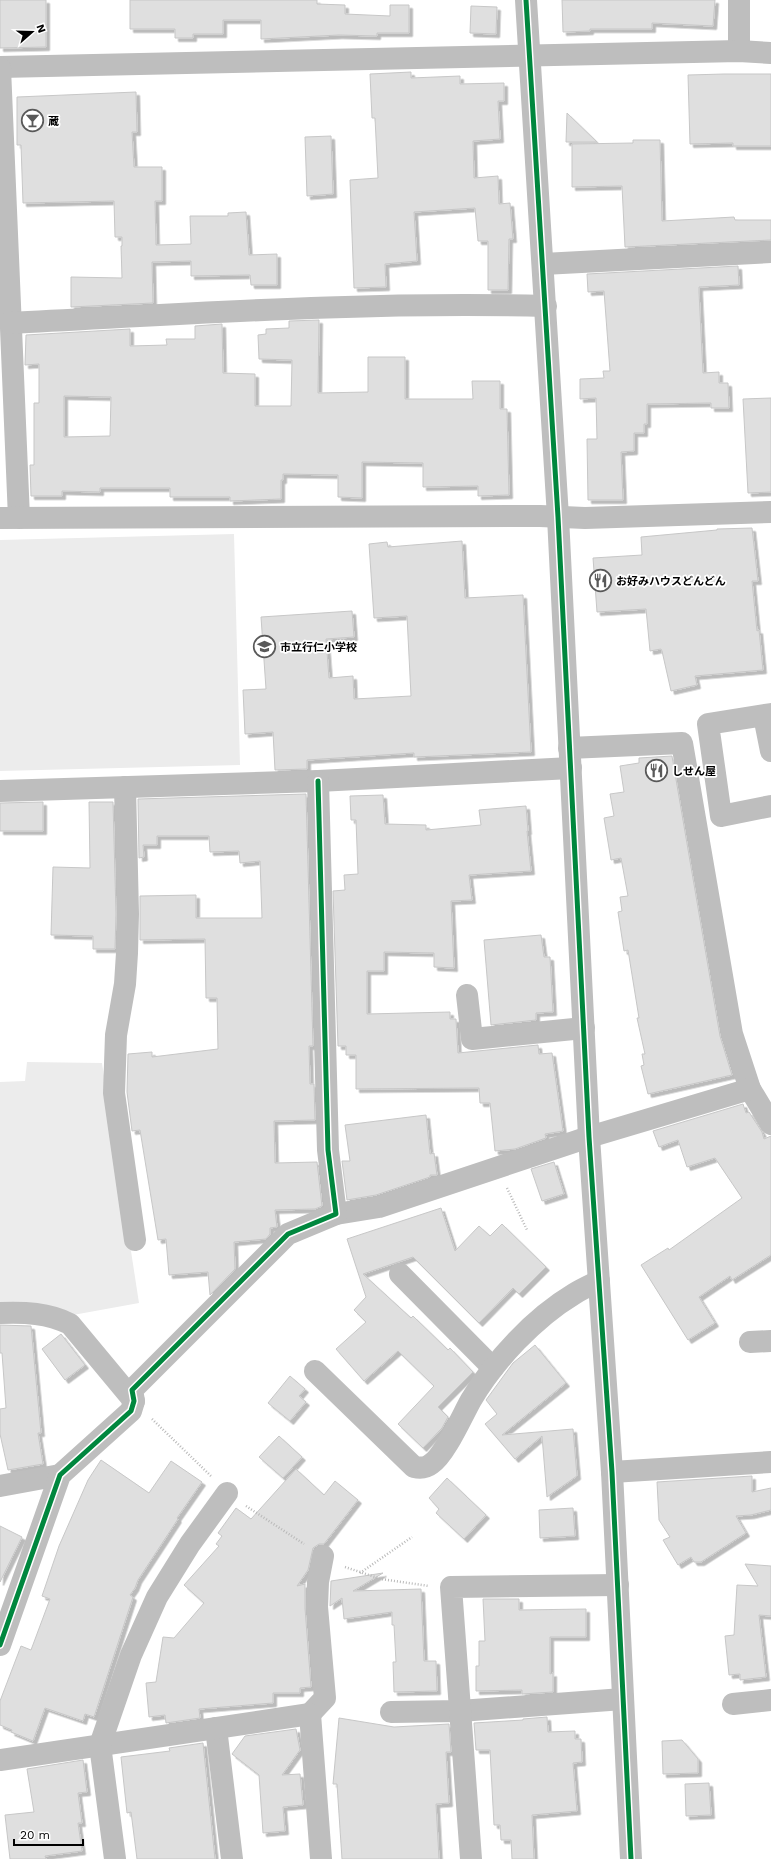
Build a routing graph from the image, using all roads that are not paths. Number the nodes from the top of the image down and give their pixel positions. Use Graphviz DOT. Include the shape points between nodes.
graph roads {
  1 [pos="526,0"];
  2 [pos="738,0"];
  3 [pos="739,51"];
  4 [pos="771,53"];
  5 [pos="528,55"];
  6 [pos="0,68"];
  7 [pos="771,252"];
  8 [pos="543,264"];
  9 [pos="546,306"];
  10 [pos="10,323"];
  11 [pos="771,512"];
  12 [pos="558,517"];
  13 [pos="10,518"];
  14 [pos="768,715"];
  15 [pos="771,751"];
  16 [pos="570,758"];
  17 [pos="318,782"];
  18 [pos="125,787"];
  19 [pos="0,791"];
  20 [pos="771,806"];
  21 [pos="467,995"];
  22 [pos="584,1028"];
  23 [pos="750,1090"];
  24 [pos="771,1124"];
  25 [pos="589,1137"];
  26 [pos="336,1214"];
  27 [pos="135,1240"];
  28 [pos="400,1274"];
  29 [pos="599,1281"];
  30 [pos="0,1313"];
  31 [pos="493,1368"];
  32 [pos="315,1371"];
  33 [pos="134,1401"];
  34 [pos="771,1462"];
  35 [pos="612,1472"];
  36 [pos="60,1475"];
  37 [pos="0,1486"];
  38 [pos="227,1493"];
  39 [pos="323,1556"];
  40 [pos="618,1585"];
  41 [pos="0,1645"];
  42 [pos="623,1699"];
  43 [pos="771,1700"];
  44 [pos="733,1704"];
  45 [pos="460,1711"];
  46 [pos="391,1712"];
  47 [pos="310,1714"];
  48 [pos="216,1728"];
  49 [pos="100,1745"];
  50 [pos="0,1760"];
  51 [pos="115,1859"];
  52 [pos="232,1859"];
  53 [pos="321,1859"];
  54 [pos="471,1859"];
  55 [pos="631,1859"];
  1 -- 5 [label="street"];
  2 -- 3 [label="street"];
  3 -- 4 [label="street"];
  3 -- 5 [label="street"];
  5 -- 6 [label="street"];
  5 -- 8 [label="street"];
  6 -- 10 [label="street"];
  7 -- 8 [label="street"];
  8 -- 9 [label="street"];
  9 -- 10 [label="street" via="286,309"];
  9 -- 12 [label="street"];
  10 -- 13 [label="street"];
  11 -- 12 [label="street"];
  12 -- 13 [label="street"];
  12 -- 16 [label="street"];
  14 -- 15 [label="street"];
  14 -- 20 [label="street" via="708,724 721,816"];
  16 -- 17 [label="street"];
  16 -- 22 [label="street"];
  16 -- 23 [label="street" via="682,743 732,1034"];
  17 -- 18 [label="street"];
  17 -- 26 [label="street" via="328,1150"];
  18 -- 19 [label="street"];
  18 -- 27 [label="street" via="127,953 125,984 116,1034 114,1093"];
  21 -- 22 [label="street" via="472,1039"];
  22 -- 25 [label="street"];
  23 -- 24 [label="street"];
  23 -- 25 [label="street"];
  25 -- 26 [label="street" via="379,1207"];
  25 -- 29 [label="street"];
  26 -- 33 [label="street" via="288,1234 132,1390"];
  28 -- 31 [label="street"];
  29 -- 31 [label="street" via="559,1304"];
  29 -- 35 [label="street"];
  30 -- 33 [label="street" via="40,1314 70,1324"];
  31 -- 32 [label="street" via="435,1460 430,1465 419,1468 414,1467"];
  33 -- 36 [label="street" via="131,1411"];
  34 -- 35 [label="street"];
  35 -- 40 [label="street"];
  36 -- 37 [label="street"];
  36 -- 41 [label="street"];
  38 -- 49 [label="street" via="156,1597 130,1655"];
  39 -- 47 [label="street" via="317,1607 325,1698"];
  40 -- 42 [label="street"];
  40 -- 45 [label="street" via="451,1588"];
  42 -- 45 [label="street"];
  42 -- 55 [label="street"];
  43 -- 44 [label="street"];
  45 -- 46 [label="street"];
  45 -- 54 [label="street"];
  47 -- 48 [label="street"];
  47 -- 53 [label="street"];
  48 -- 49 [label="street"];
  48 -- 52 [label="street"];
  49 -- 50 [label="street"];
  49 -- 51 [label="street"];
}
